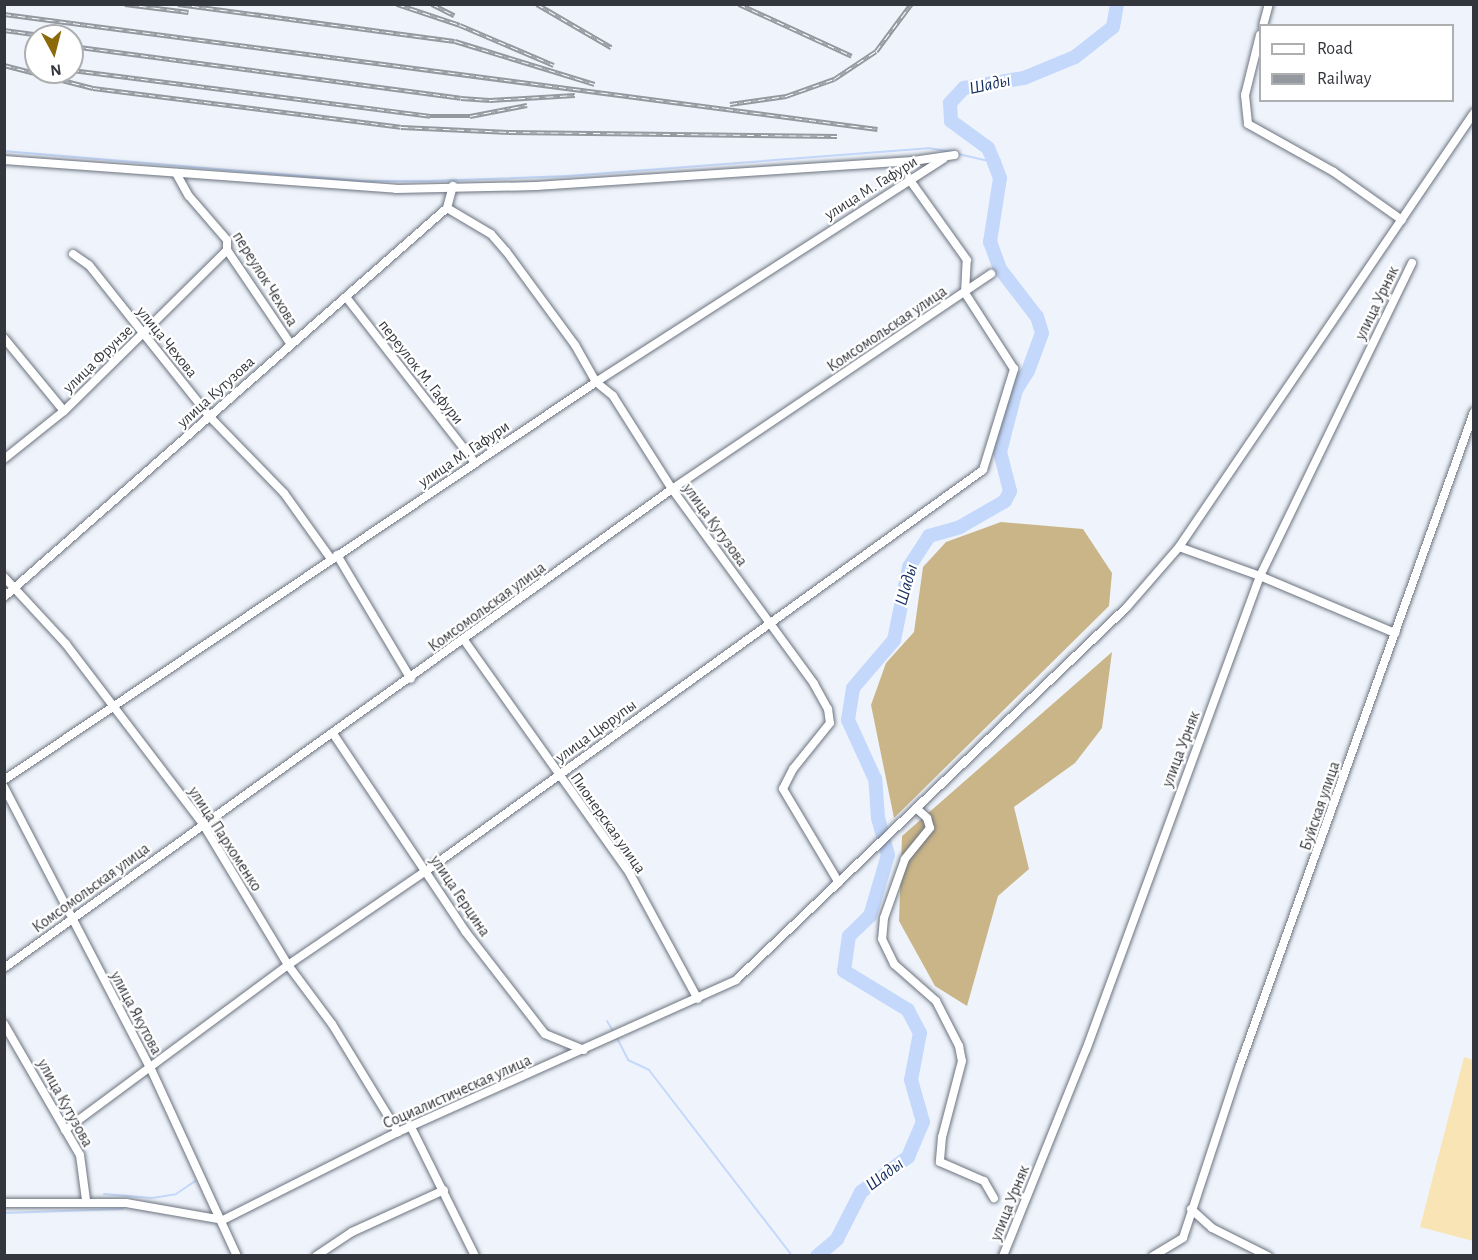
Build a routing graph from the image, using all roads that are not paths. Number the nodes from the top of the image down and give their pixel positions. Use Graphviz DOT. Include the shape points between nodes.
graph roads {
  1 [pos="1269,4"];
  2 [pos="1264,24"];
  3 [pos="1259,39"];
  4 [pos="1473,113"];
  5 [pos="955,155"];
  6 [pos="944,159"];
  7 [pos="4,160"];
  8 [pos="176,173"];
  9 [pos="909,179"];
  10 [pos="453,186"];
  11 [pos="447,208"];
  12 [pos="1401,220"];
  13 [pos="227,250"];
  14 [pos="73,254"];
  15 [pos="1413,263"];
  16 [pos="991,274"];
  17 [pos="965,293"];
  18 [pos="346,297"];
  19 [pos="143,335"];
  20 [pos="4,338"];
  21 [pos="290,343"];
  22 [pos="596,382"];
  23 [pos="64,411"];
  24 [pos="1473,412"];
  25 [pos="210,417"];
  26 [pos="4,459"];
  27 [pos="475,463"];
  28 [pos="672,489"];
  29 [pos="1179,547"];
  30 [pos="334,557"];
  31 [pos="1260,576"];
  32 [pos="4,577"];
  33 [pos="15,588"];
  34 [pos="4,597"];
  35 [pos="771,623"];
  36 [pos="1395,633"];
  37 [pos="464,640"];
  38 [pos="411,679"];
  39 [pos="113,705"];
  40 [pos="334,735"];
  41 [pos="558,775"];
  42 [pos="4,780"];
  43 [pos="4,787"];
  44 [pos="916,808"];
  45 [pos="203,824"];
  46 [pos="426,871"];
  47 [pos="839,883"];
  48 [pos="72,919"];
  49 [pos="288,965"];
  50 [pos="4,968"];
  51 [pos="698,999"];
  52 [pos="4,1024"];
  53 [pos="584,1050"];
  54 [pos="150,1067"];
  55 [pos="411,1127"];
  56 [pos="65,1130"];
  57 [pos="398,1132"];
  58 [pos="444,1190"];
  59 [pos="994,1198"];
  60 [pos="86,1200"];
  61 [pos="4,1203"];
  62 [pos="1191,1209"];
  63 [pos="223,1220"];
  64 [pos="1006,1247"];
  65 [pos="237,1256"];
  66 [pos="316,1256"];
  67 [pos="475,1256"];
  68 [pos="1003,1256"];
  69 [pos="1011,1256"];
  70 [pos="1153,1256"];
  71 [pos="1268,1256"];
  1 -- 2 [label="street"];
  3 -- 12 [label="street" via="1245,94 1248,124 1350,183"];
  4 -- 12 [label="street, Социалистическая улица"];
  5 -- 6 [label="street"];
  6 -- 9 [label="street, улица М. Гафури"];
  6 -- 10 [label="street" via="536,186"];
  7 -- 8 [label="street"];
  8 -- 10 [label="street" via="365,189"];
  8 -- 13 [label="street, переулок Чехова" via="189,196 227,240"];
  9 -- 17 [label="street" via="967,260"];
  9 -- 22 [label="street, улица М. Гафури"];
  10 -- 11 [label="street"];
  11 -- 18 [label="street, улица Кутузова"];
  11 -- 22 [label="street, улица Кутузова" via="491,234 506,251 575,345"];
  12 -- 29 [label="street, Социалистическая улица"];
  13 -- 19 [label="street, улица Фрунзе"];
  13 -- 21 [label="street, переулок Чехова"];
  14 -- 19 [label="street, улица Чехова" via="89,265"];
  15 -- 31 [label="street, улица Урняк"];
  16 -- 17 [label="street, Комсомольская улица"];
  17 -- 28 [label="street, Комсомольская улица"];
  17 -- 35 [label="street, улица Цюрупы" via="1014,369 983,470"];
  18 -- 21 [label="street, улица Кутузова"];
  18 -- 27 [label="street, переулок М. Гафури"];
  19 -- 23 [label="street, улица Фрунзе"];
  19 -- 25 [label="street, улица Чехова"];
  20 -- 23 [label="street, улица Фрунзе"];
  21 -- 25 [label="street, улица Кутузова"];
  22 -- 27 [label="street, улица М. Гафури"];
  22 -- 28 [label="street, улица Кутузова" via="613,396"];
  23 -- 26 [label="street, улица Фрунзе"];
  24 -- 36 [label="street, Буйская улица"];
  25 -- 30 [label="street, улица Чехова" via="284,493"];
  25 -- 33 [label="street, улица Кутузова"];
  27 -- 30 [label="street, улица М. Гафури"];
  28 -- 35 [label="street, улица Кутузова"];
  28 -- 37 [label="street, Комсомольская улица"];
  29 -- 31 [label="street"];
  29 -- 44 [label="street, Социалистическая улица" via="1127,607"];
  30 -- 38 [label="street, улица Чехова"];
  30 -- 39 [label="street, улица М. Гафури"];
  31 -- 36 [label="street"];
  31 -- 64 [label="street, улица Урняк" via="1086,1050"];
  32 -- 33 [label="street, улица Пархоменко"];
  33 -- 34 [label="street, улица Кутузова"];
  33 -- 39 [label="street, улица Пархоменко" via="66,644"];
  35 -- 41 [label="street, улица Цюрупы"];
  35 -- 47 [label="street, улица Кутузова" via="828,709 830,723 793,769 783,789"];
  36 -- 62 [label="street, Буйская улица"];
  37 -- 38 [label="street, Комсомольская улица"];
  37 -- 41 [label="street, Пионерская улица"];
  38 -- 40 [label="street, Комсомольская улица"];
  39 -- 42 [label="street, улица М. Гафури"];
  39 -- 45 [label="street, улица Пархоменко"];
  40 -- 45 [label="street, Комсомольская улица"];
  40 -- 46 [label="street, улица Герцина"];
  41 -- 46 [label="street, улица Цюрупы"];
  41 -- 51 [label="street, Пионерская улица" via="630,874"];
  43 -- 48 [label="street, улица Якутова"];
  44 -- 47 [label="street, Социалистическая улица"];
  44 -- 59 [label="street" via="927,818 930,828 905,859 884,918 882,939 894,964 936,1001 959,1046 962,1061 942,1137 940,1162 984,1181"];
  45 -- 48 [label="street, Комсомольская улица"];
  45 -- 49 [label="street, улица Пархоменко"];
  46 -- 49 [label="street, улица Цюрупы"];
  46 -- 53 [label="street, улица Герцина" via="465,931 545,1034"];
  47 -- 51 [label="street, Социалистическая улица" via="736,980"];
  48 -- 50 [label="street, Комсомольская улица"];
  48 -- 54 [label="street, улица Якутова"];
  49 -- 54 [label="street, улица Цюрупы"];
  49 -- 57 [label="street, улица Пархоменко" via="332,1024"];
  51 -- 53 [label="street, Социалистическая улица"];
  52 -- 56 [label="street, улица Кутузова"];
  53 -- 55 [label="street, Социалистическая улица"];
  54 -- 56 [label="street, улица Цюрупы"];
  54 -- 63 [label="street, улица Якутова"];
  55 -- 57 [label="street, Социалистическая улица"];
  55 -- 58 [label="street"];
  56 -- 60 [label="street, улица Кутузова" via="80,1155"];
  57 -- 63 [label="street, Социалистическая улица"];
  58 -- 66 [label="street" via="352,1232"];
  58 -- 67 [label="street"];
  60 -- 61 [label="street"];
  60 -- 63 [label="street"];
  62 -- 70 [label="street, Буйская улица" via="1183,1238"];
  62 -- 71 [label="street" via="1212,1228"];
  63 -- 65 [label="street, улица Якутова"];
  64 -- 68 [label="street, улица Урняк"];
  64 -- 69 [label="street"];
}
